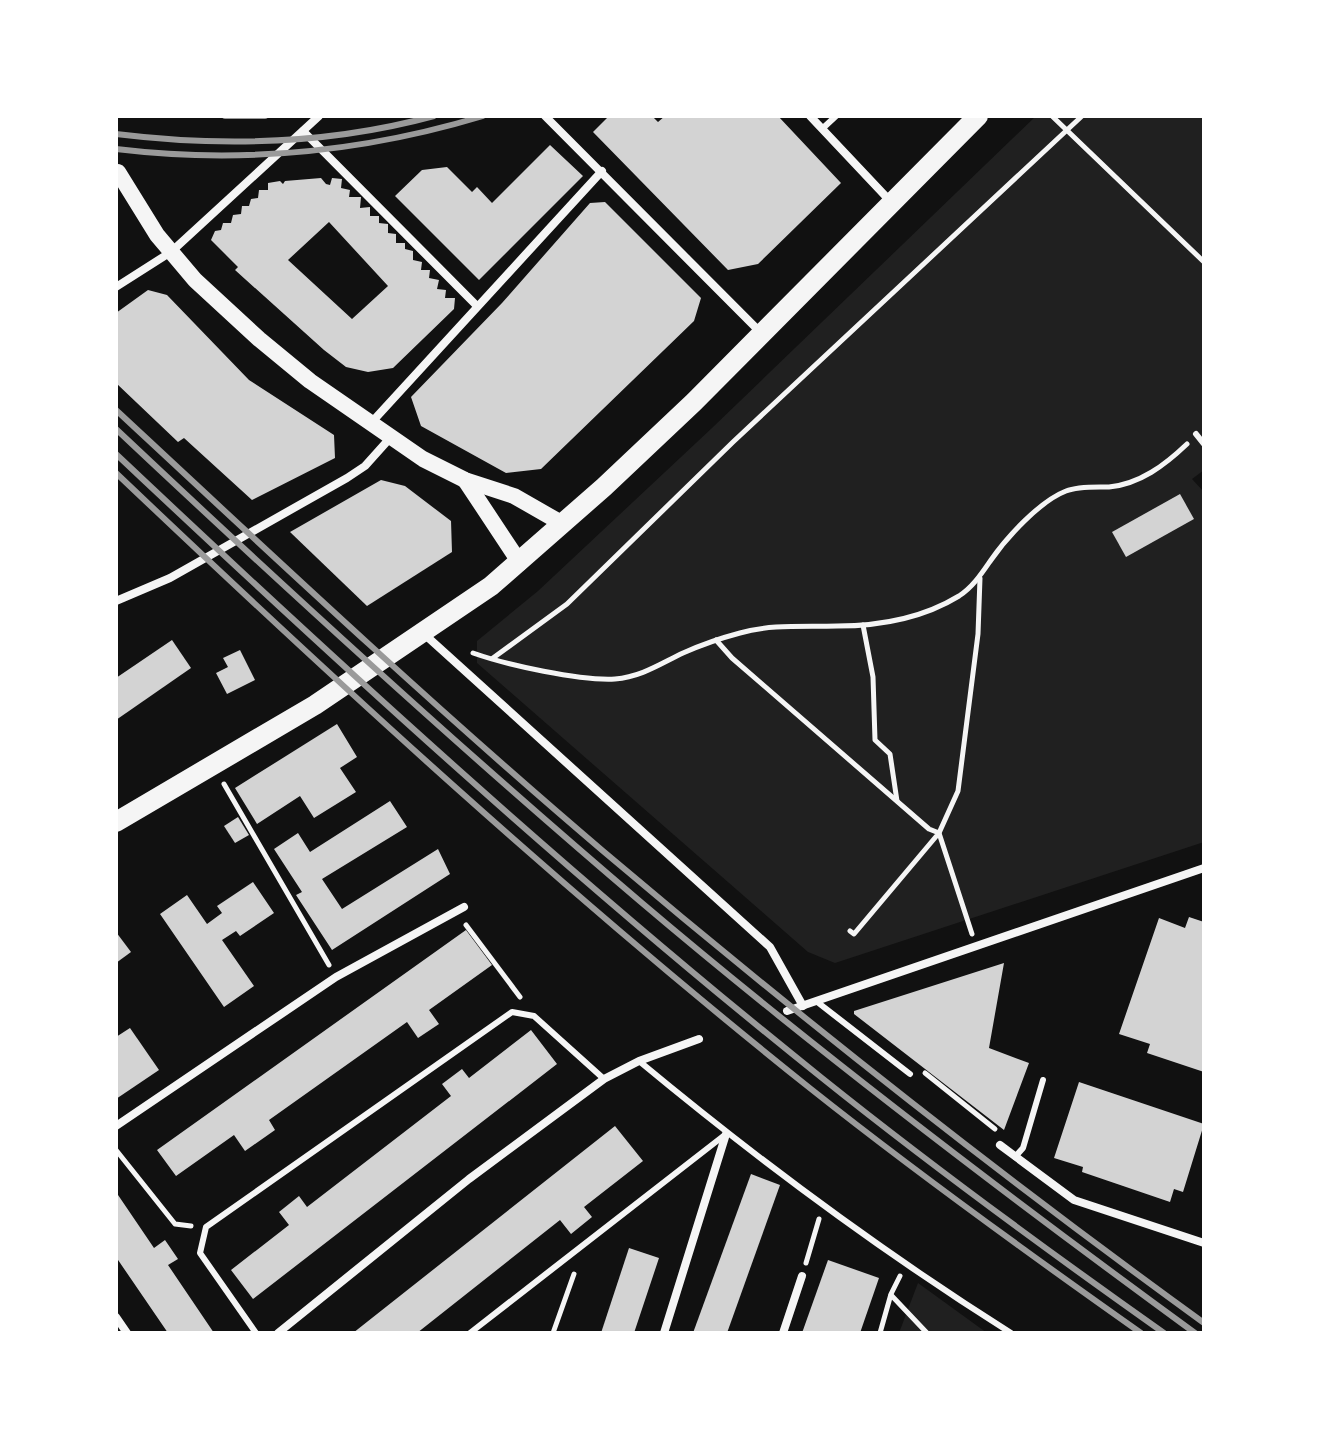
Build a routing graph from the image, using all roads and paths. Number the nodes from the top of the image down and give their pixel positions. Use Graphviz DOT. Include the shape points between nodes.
graph roads {
  1 [pos="319,116"];
  2 [pos="545,116"];
  3 [pos="810,116"];
  4 [pos="836,116"];
  5 [pos="978,116"];
  6 [pos="1052,116"];
  7 [pos="1082,116"];
  8 [pos="822,129"];
  9 [pos="303,131"];
  10 [pos="1066,131"];
  11 [pos="602,171"];
  12 [pos="118,172"];
  13 [pos="893,203"];
  14 [pos="171,252"];
  15 [pos="1204,262"];
  16 [pos="116,287"];
  17 [pos="476,305"];
  18 [pos="762,335"];
  19 [pos="371,423"];
  20 [pos="1196,434"];
  21 [pos="391,437"];
  22 [pos="1204,444"];
  23 [pos="465,480"];
  24 [pos="563,524"];
  25 [pos="520,563"];
  26 [pos="980,577"];
  27 [pos="116,601"];
  28 [pos="863,625"];
  29 [pos="423,633"];
  30 [pos="716,640"];
  31 [pos="468,651"];
  32 [pos="493,658"];
  33 [pos="213,766"];
  34 [pos="897,802"];
  35 [pos="116,822"];
  36 [pos="939,833"];
  37 [pos="1204,868"];
  38 [pos="460,909"];
  39 [pos="850,931"];
  40 [pos="976,948"];
  41 [pos="336,977"];
  42 [pos="816,1001"];
  43 [pos="803,1006"];
  44 [pos="787,1011"];
  45 [pos="534,1016"];
  46 [pos="699,1039"];
  47 [pos="639,1061"];
  48 [pos="910,1074"];
  49 [pos="604,1079"];
  50 [pos="1043,1080"];
  51 [pos="116,1126"];
  52 [pos="726,1134"];
  53 [pos="1000,1145"];
  54 [pos="116,1150"];
  55 [pos="1018,1154"];
  56 [pos="824,1204"];
  57 [pos="206,1227"];
  58 [pos="587,1240"];
  59 [pos="1204,1243"];
  60 [pos="905,1264"];
  61 [pos="802,1276"];
  62 [pos="891,1294"];
  63 [pos="116,1317"];
  64 [pos="127,1333"];
  65 [pos="256,1333"];
  66 [pos="278,1333"];
  67 [pos="470,1333"];
  68 [pos="553,1333"];
  69 [pos="664,1333"];
  70 [pos="783,1333"];
  71 [pos="880,1333"];
  72 [pos="927,1333"];
  73 [pos="1011,1333"];
  1 -- 9 [label="street"];
  2 -- 11 [label="street"];
  3 -- 8 [label="street"];
  4 -- 8 [label="lane"];
  5 -- 13 [label="main road"];
  6 -- 10 [label="path"];
  7 -- 10 [label="path"];
  8 -- 13 [label="street"];
  9 -- 14 [label="street"];
  9 -- 17 [label="street"];
  10 -- 15 [label="path"];
  10 -- 32 [label="path" via="567,604"];
  11 -- 17 [label="street"];
  11 -- 18 [label="street"];
  12 -- 14 [label="main road"];
  13 -- 18 [label="main road"];
  14 -- 16 [label="street"];
  14 -- 19 [label="main road" via="259,339"];
  17 -- 19 [label="street"];
  18 -- 24 [label="main road"];
  19 -- 21 [label="main road"];
  20 -- 22 [label="lane"];
  20 -- 26 [label="path" via="1165,465 1144,477 1067,490 1020,526"];
  21 -- 23 [label="main road"];
  21 -- 27 [label="street" via="347,478 170,578"];
  23 -- 24 [label="main road" via="514,496"];
  23 -- 25 [label="main road"];
  24 -- 25 [label="main road"];
  25 -- 29 [label="main road"];
  26 -- 28 [label="path" via="936,608"];
  26 -- 36 [label="path" via="958,791"];
  28 -- 30 [label="path" via="768,627"];
  28 -- 34 [label="path" via="873,677 875,740 890,754"];
  29 -- 33 [label="main road"];
  29 -- 43 [label="street" via="770,947"];
  30 -- 32 [label="path" via="642,674 618,679 586,678"];
  30 -- 34 [label="path"];
  31 -- 32 [label="path"];
  33 -- 35 [label="main road"];
  33 -- 41 [label="path"];
  34 -- 36 [label="path"];
  36 -- 39 [label="path" via="854,934"];
  36 -- 40 [label="path"];
  37 -- 40 [label="street"];
  38 -- 41 [label="street"];
  38 -- 45 [label="path"];
  40 -- 42 [label="street"];
  41 -- 51 [label="street"];
  42 -- 43 [label="street"];
  42 -- 48 [label="lane"];
  43 -- 44 [label="street"];
  45 -- 49 [label="lane"];
  45 -- 57 [label="lane" via="512,1012"];
  46 -- 47 [label="street"];
  47 -- 49 [label="street"];
  47 -- 52 [label="lane"];
  48 -- 55 [label="path" via="917,1066"];
  49 -- 66 [label="street" via="469,1179"];
  50 -- 55 [label="lane"];
  52 -- 56 [label="lane"];
  52 -- 58 [label="lane"];
  52 -- 69 [label="street"];
  53 -- 55 [label="street"];
  54 -- 57 [label="path" via="175,1224"];
  55 -- 59 [label="street" via="1074,1200"];
  56 -- 60 [label="lane"];
  56 -- 61 [label="path"];
  57 -- 65 [label="lane" via="200,1253"];
  58 -- 67 [label="lane"];
  58 -- 68 [label="path"];
  60 -- 62 [label="path"];
  60 -- 73 [label="lane"];
  61 -- 70 [label="street"];
  62 -- 71 [label="path"];
  62 -- 72 [label="path"];
  63 -- 64 [label="street"];
}
